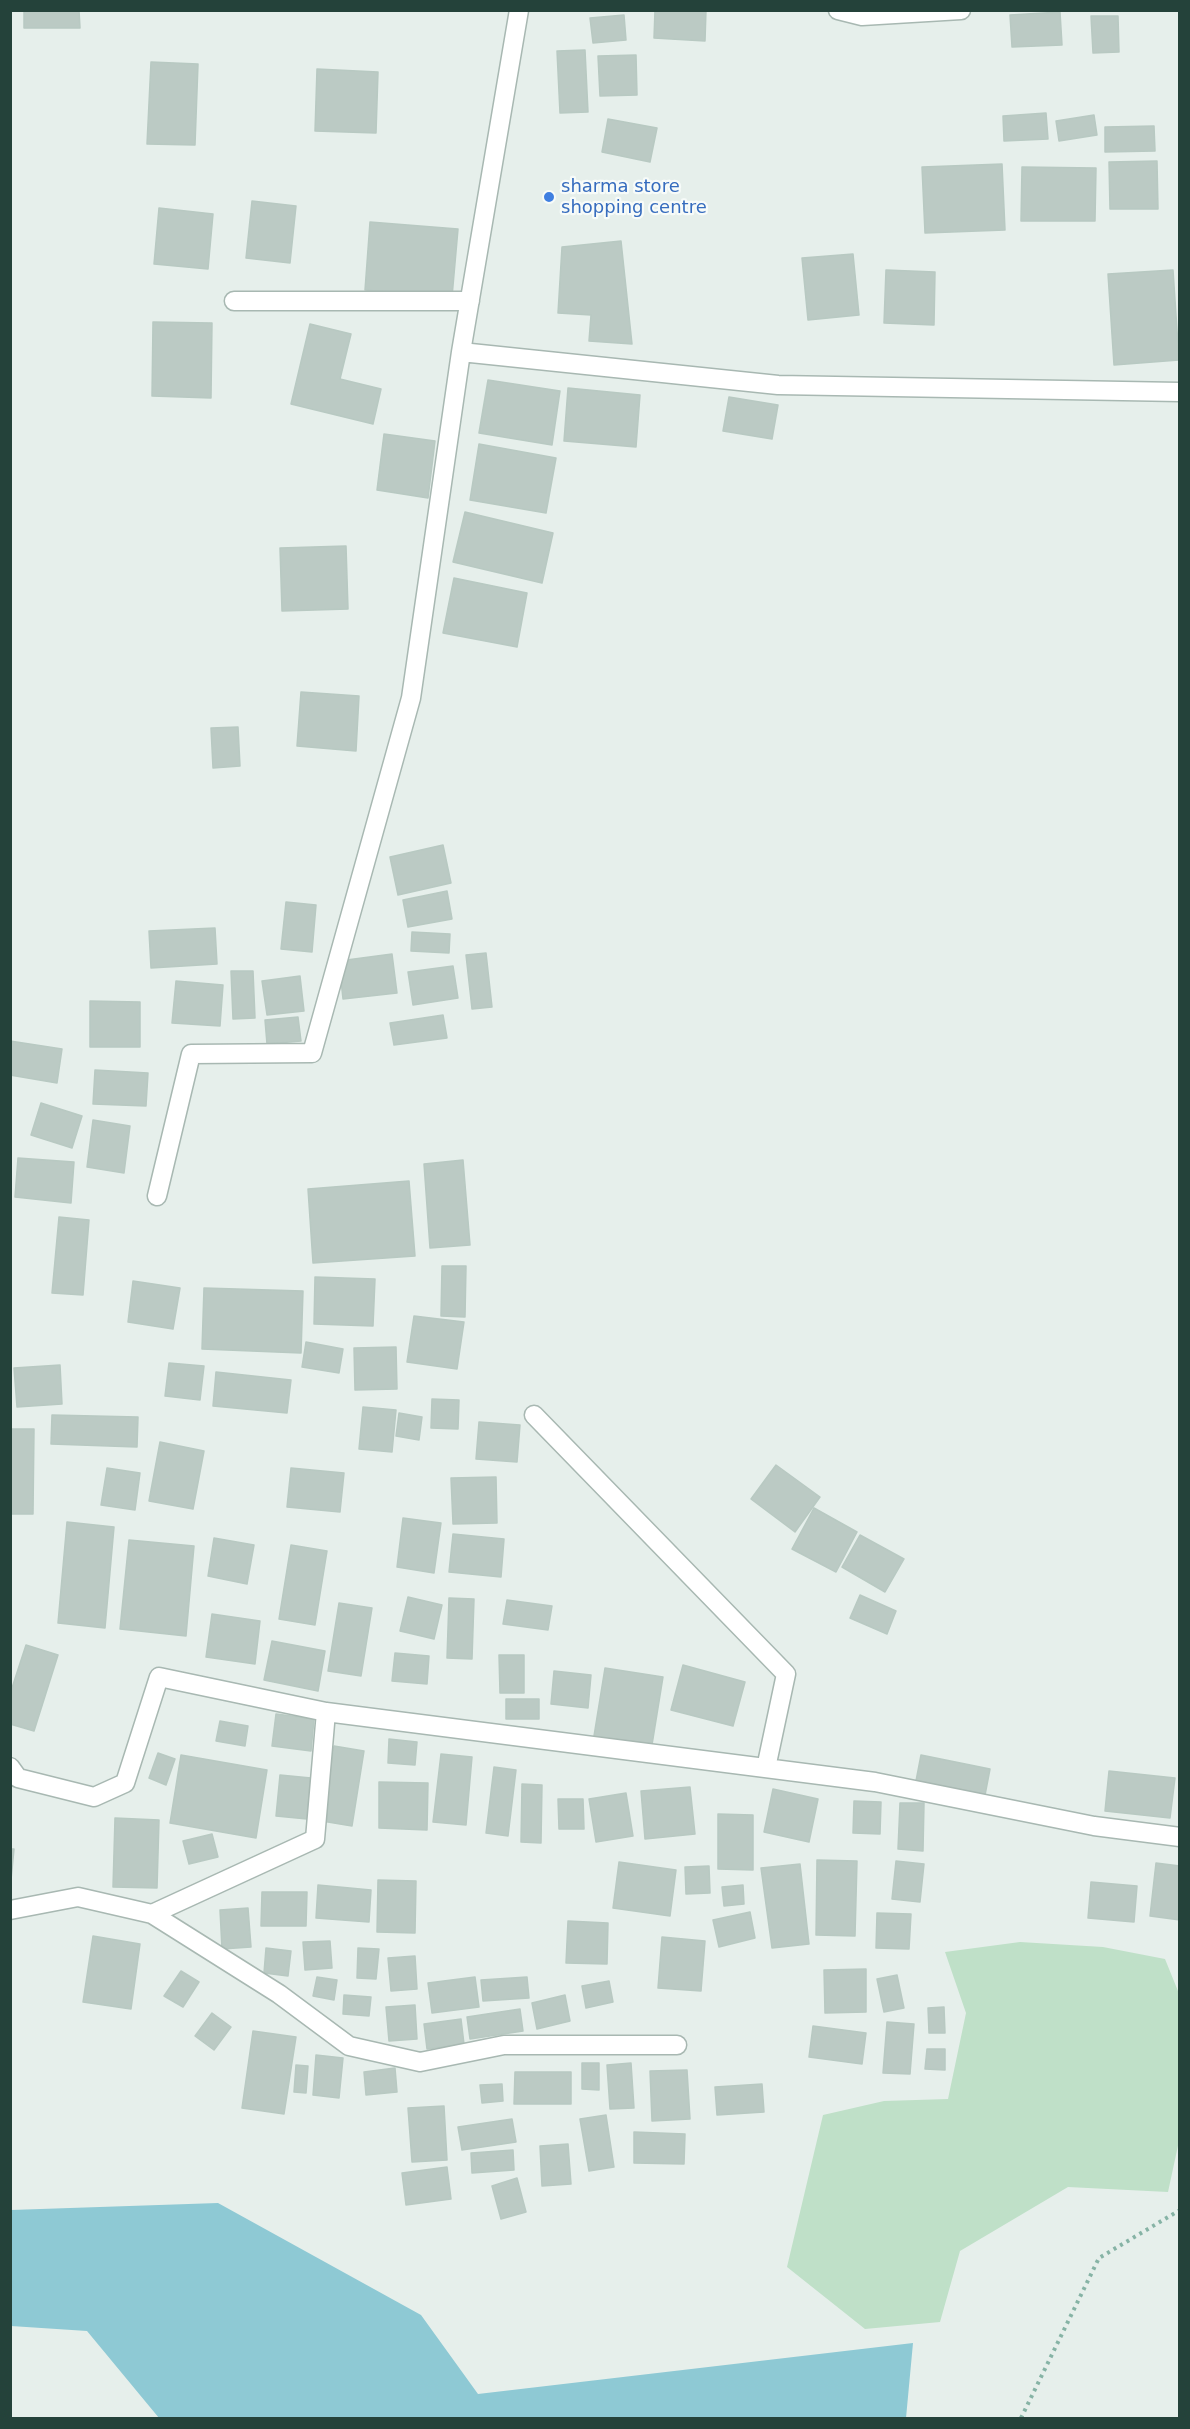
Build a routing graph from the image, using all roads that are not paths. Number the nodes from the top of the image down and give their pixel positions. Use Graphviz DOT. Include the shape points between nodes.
graph roads {
  1 [pos="519,10"];
  2 [pos="838,10"];
  3 [pos="961,10"];
  4 [pos="234,301"];
  5 [pos="470,301"];
  6 [pos="461,352"];
  7 [pos="1179,392"];
  8 [pos="157,1196"];
  9 [pos="534,1415"];
  10 [pos="326,1712"];
  11 [pos="10,1767"];
  12 [pos="766,1768"];
  13 [pos="1179,1837"];
  14 [pos="10,1910"];
  15 [pos="152,1914"];
  16 [pos="677,2045"];
  1 -- 5 [label="street"];
  2 -- 3 [label="street" via="862,16"];
  4 -- 5 [label="street"];
  5 -- 6 [label="street"];
  6 -- 7 [label="street" via="778,385"];
  6 -- 8 [label="street" via="411,698 312,1053 191,1054"];
  9 -- 12 [label="street" via="786,1674"];
  10 -- 11 [label="street" via="159,1677 125,1783 94,1797 18,1778"];
  10 -- 12 [label="street"];
  10 -- 15 [label="street" via="315,1839"];
  12 -- 13 [label="street" via="875,1782 1094,1826"];
  14 -- 15 [label="street" via="78,1896"];
  15 -- 16 [label="street" via="279,1994 349,2046 420,2062 504,2045"];
}
